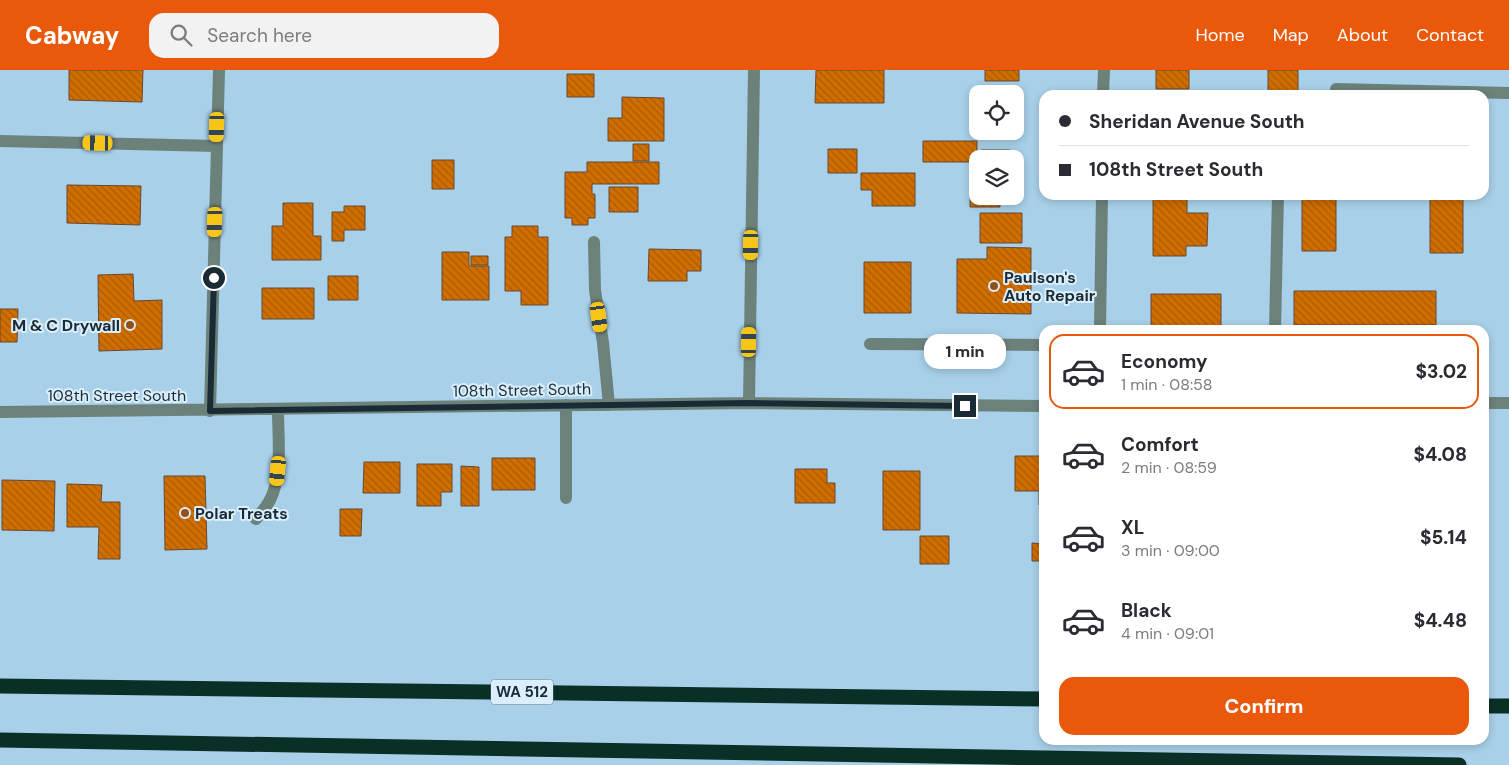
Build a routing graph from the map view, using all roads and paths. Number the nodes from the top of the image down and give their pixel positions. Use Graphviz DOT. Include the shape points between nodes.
graph roads {
  1 [pos="219,70"];
  2 [pos="754,70"];
  3 [pos="1104,70"];
  4 [pos="1336,89"];
  5 [pos="1103,90"];
  6 [pos="1379,90"];
  7 [pos="1489,93"];
  8 [pos="1509,93"];
  9 [pos="0,142"];
  10 [pos="217,146"];
  11 [pos="1102,200"];
  12 [pos="1278,200"];
  13 [pos="594,242"];
  14 [pos="1100,325"];
  15 [pos="1275,325"];
  16 [pos="870,344"];
  17 [pos="1039,345"];
  18 [pos="749,403"];
  19 [pos="1509,403"];
  20 [pos="1489,404"];
  21 [pos="609,405"];
  22 [pos="566,406"];
  23 [pos="1039,406"];
  24 [pos="278,410"];
  25 [pos="210,411"];
  26 [pos="0,412"];
  27 [pos="566,498"];
  28 [pos="256,519"];
  29 [pos="0,686"];
  30 [pos="1039,699"];
  31 [pos="1489,706"];
  32 [pos="1509,706"];
  33 [pos="0,740"];
  34 [pos="1459,765"];
  1 -- 10 [label="street"];
  2 -- 18 [label="street"];
  3 -- 5 [label="street"];
  4 -- 6 [label="street"];
  7 -- 8 [label="street"];
  9 -- 10 [label="street"];
  10 -- 25 [label="street"];
  11 -- 14 [label="street"];
  12 -- 15 [label="street"];
  13 -- 21 [label="street" via="595,290"];
  16 -- 17 [label="street"];
  18 -- 21 [label="street, 108th Street South"];
  18 -- 23 [label="street, 108th Street South"];
  19 -- 20 [label="street"];
  21 -- 22 [label="street, 108th Street South"];
  22 -- 24 [label="street, 108th Street South"];
  22 -- 27 [label="street"];
  24 -- 25 [label="street, 108th Street South"];
  24 -- 28 [label="street" via="276,482 269,502"];
  25 -- 26 [label="street, 108th Street South"];
  29 -- 30 [label="highway, WA 512"];
  31 -- 32 [label="highway"];
  33 -- 34 [label="highway"];
}
